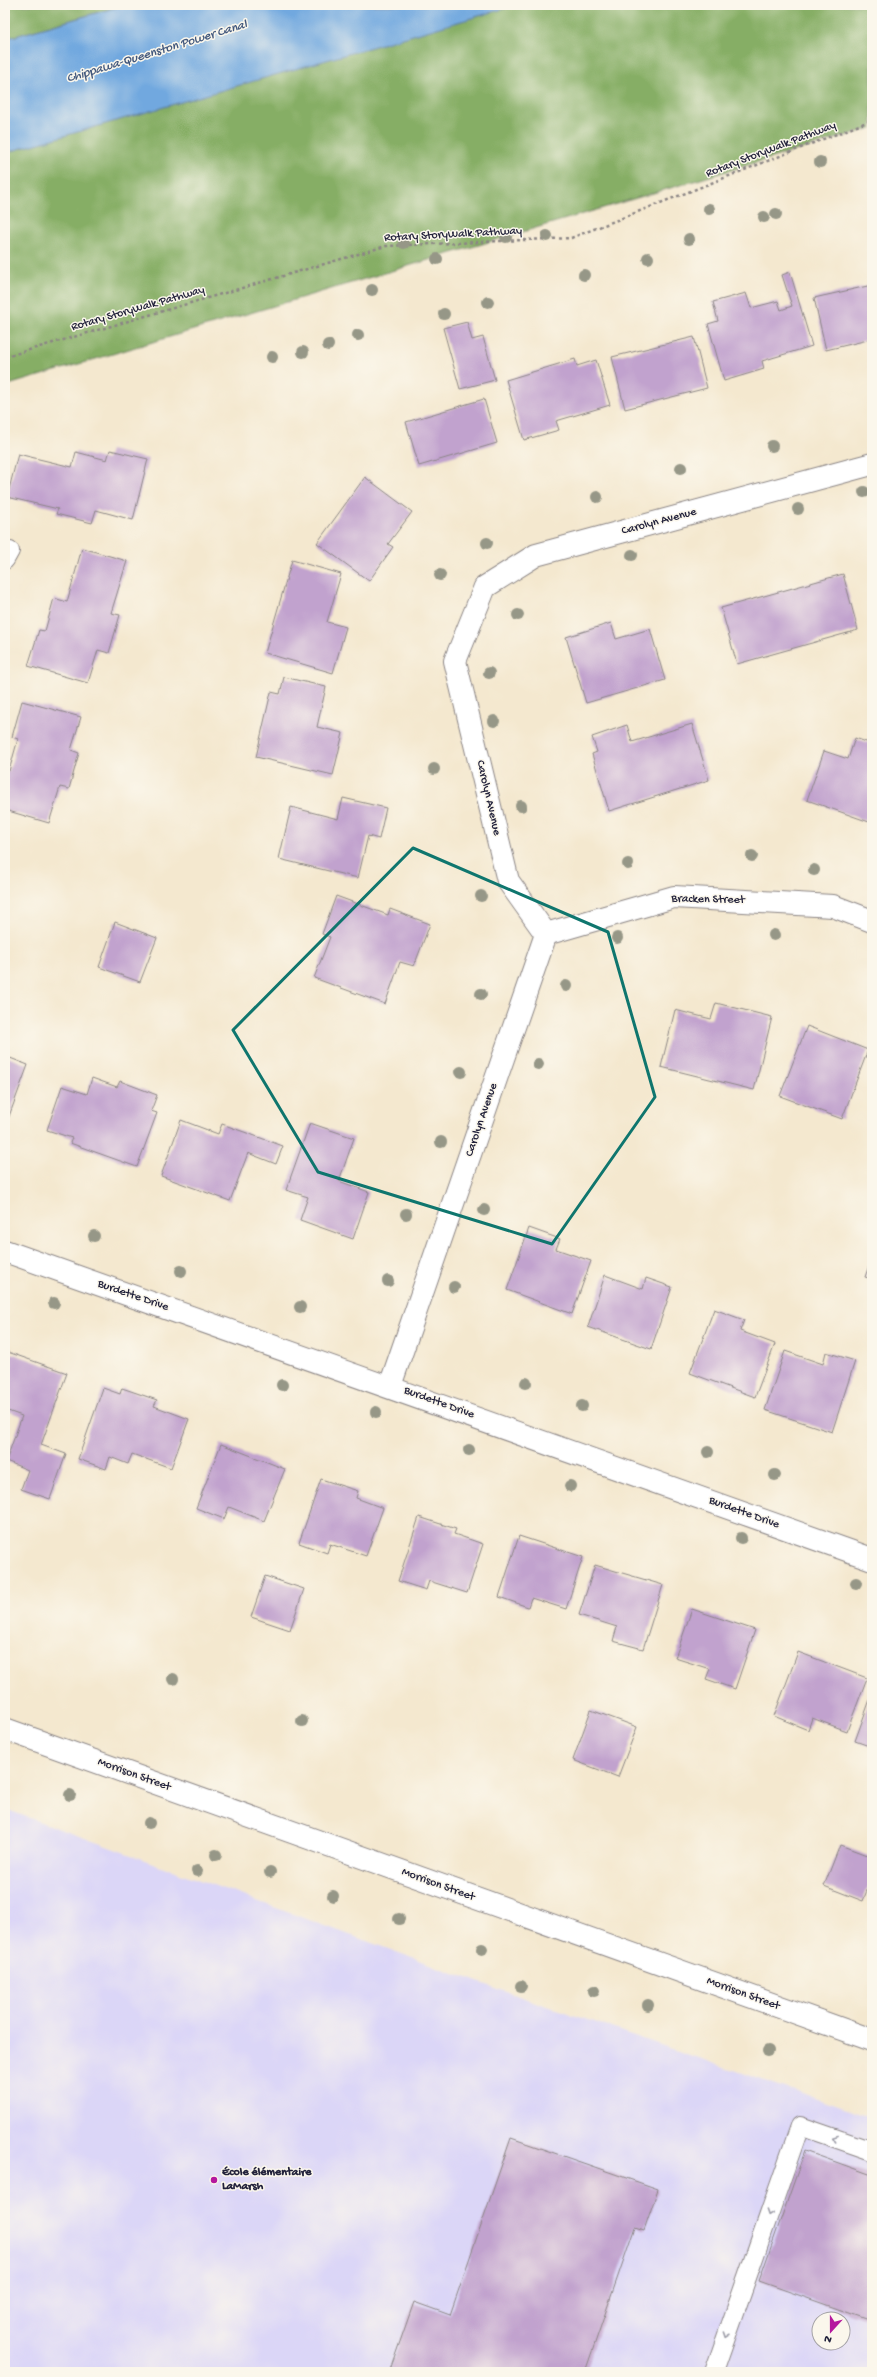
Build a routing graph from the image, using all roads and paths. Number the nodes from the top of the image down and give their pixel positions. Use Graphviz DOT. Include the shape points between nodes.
graph roads {
  1 [pos="872,120"];
  2 [pos="5,357"];
  3 [pos="872,464"];
  4 [pos="872,921"];
  5 [pos="546,934"];
  6 [pos="5,1251"];
  7 [pos="390,1386"];
  8 [pos="872,1559"];
  9 [pos="5,1729"];
  10 [pos="872,2040"];
  11 [pos="872,2151"];
  12 [pos="714,2372"];
  1 -- 2 [label="path, Rotary StoryWalk Pathway" via="571,238 386,246"];
  3 -- 5 [label="street, Carolyn Avenue" via="536,555 485,586 455,661 508,881"];
  4 -- 5 [label="street, Bracken Street" via="833,906 674,897"];
  5 -- 7 [label="street, Carolyn Avenue"];
  6 -- 7 [label="street, Burdette Drive"];
  7 -- 8 [label="street, Burdette Drive"];
  9 -- 10 [label="street, Morrison Street"];
  11 -- 12 [label="lane, one-way" via="800,2126"];
}
